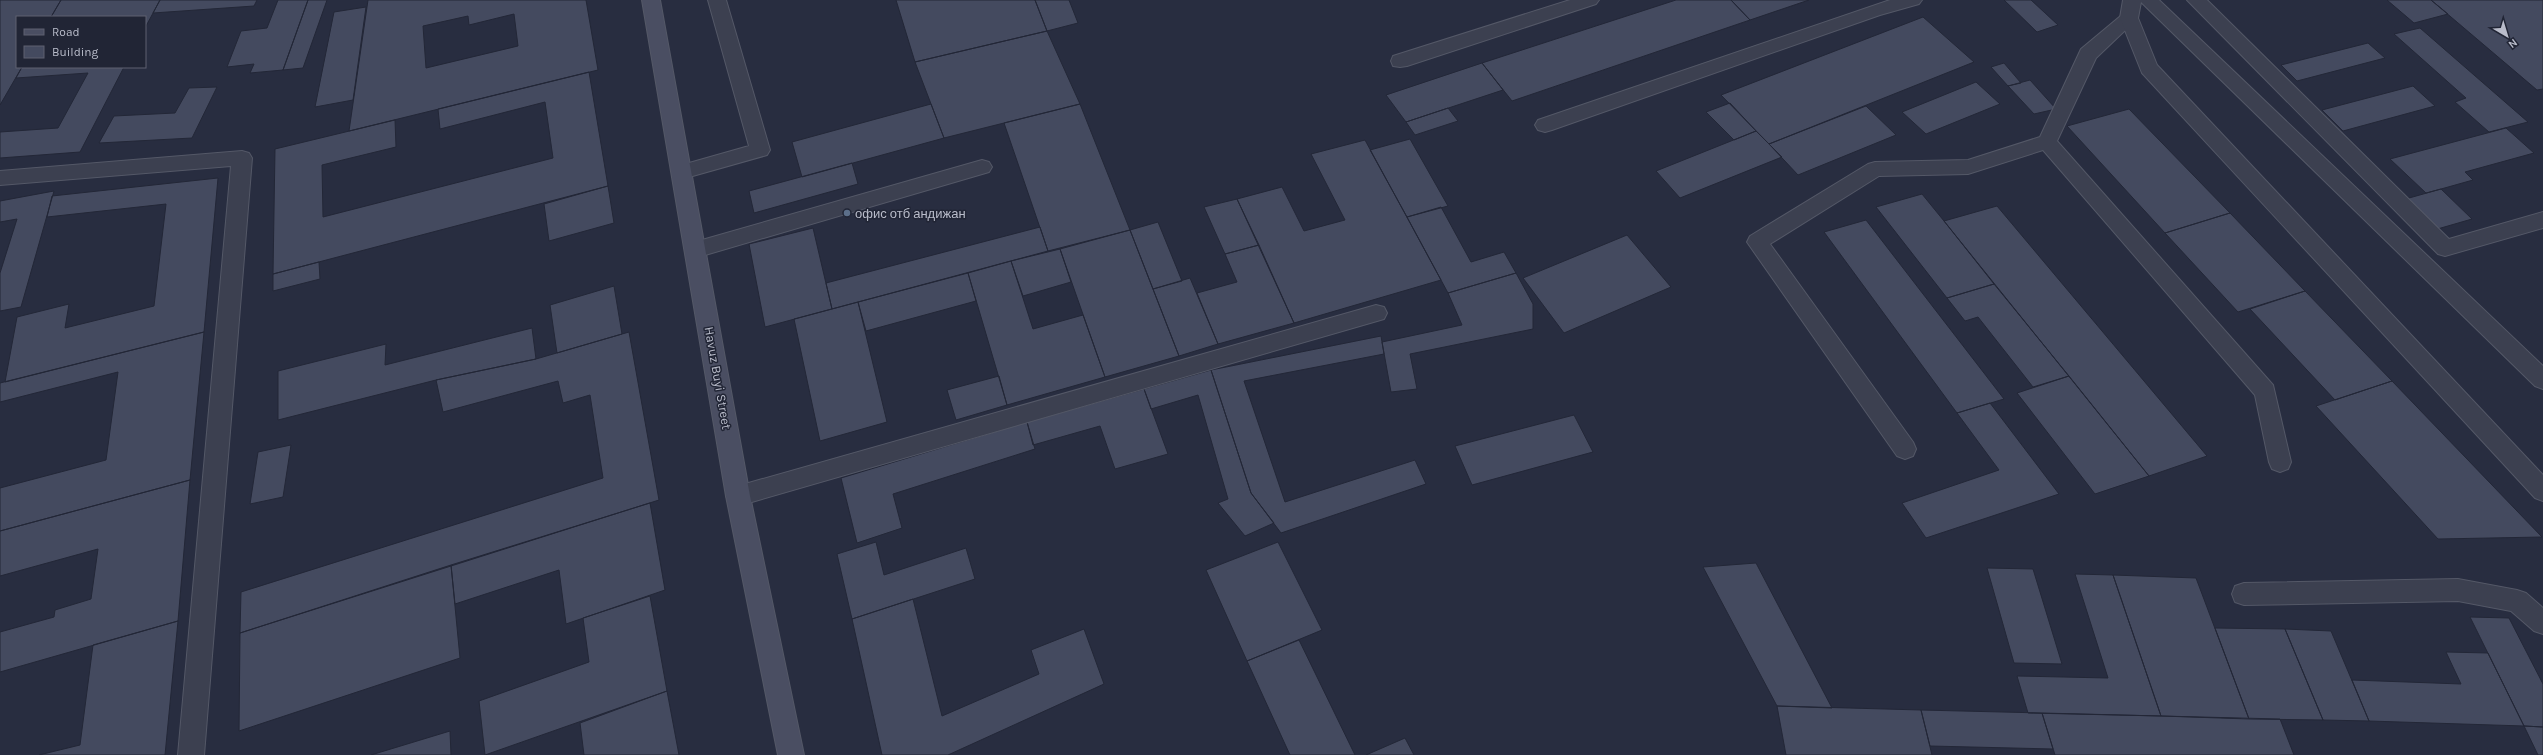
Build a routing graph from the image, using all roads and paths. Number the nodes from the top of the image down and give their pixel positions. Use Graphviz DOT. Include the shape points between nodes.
graph roads {
  1 [pos="651,0"];
  2 [pos="717,0"];
  3 [pos="1590,0"];
  4 [pos="1859,0"];
  5 [pos="1912,0"];
  6 [pos="2148,0"];
  7 [pos="2196,0"];
  8 [pos="2130,9"];
  9 [pos="1875,10"];
  10 [pos="1400,61"];
  11 [pos="1546,125"];
  12 [pos="2047,142"];
  13 [pos="982,167"];
  14 [pos="682,172"];
  15 [pos="0,178"];
  16 [pos="2540,225"];
  17 [pos="695,250"];
  18 [pos="1376,313"];
  19 [pos="2543,380"];
  20 [pos="1905,449"];
  21 [pos="2280,462"];
  22 [pos="2543,491"];
  23 [pos="738,496"];
  24 [pos="2244,594"];
  25 [pos="2543,623"];
  26 [pos="192,755"];
  27 [pos="791,755"];
  1 -- 14 [label="main road, Havuz Buyi Street"];
  2 -- 14 [label="street" via="760,150"];
  3 -- 10 [label="street"];
  4 -- 9 [label="street"];
  5 -- 9 [label="street"];
  6 -- 19 [label="street"];
  7 -- 16 [label="street" via="2445,248"];
  8 -- 12 [label="street" via="2088,54"];
  8 -- 22 [label="street" via="2149,68"];
  9 -- 11 [label="street"];
  12 -- 20 [label="street" via="1968,167 1875,169 1757,242"];
  12 -- 21 [label="street" via="2265,391"];
  13 -- 17 [label="street"];
  14 -- 17 [label="main road, Havuz Buyi Street"];
  15 -- 26 [label="street" via="242,158"];
  17 -- 23 [label="main road, Havuz Buyi Street"];
  18 -- 23 [label="street"];
  23 -- 27 [label="main road, Havuz Buyi Street"];
  24 -- 25 [label="street" via="2458,590 2517,601"];
}
